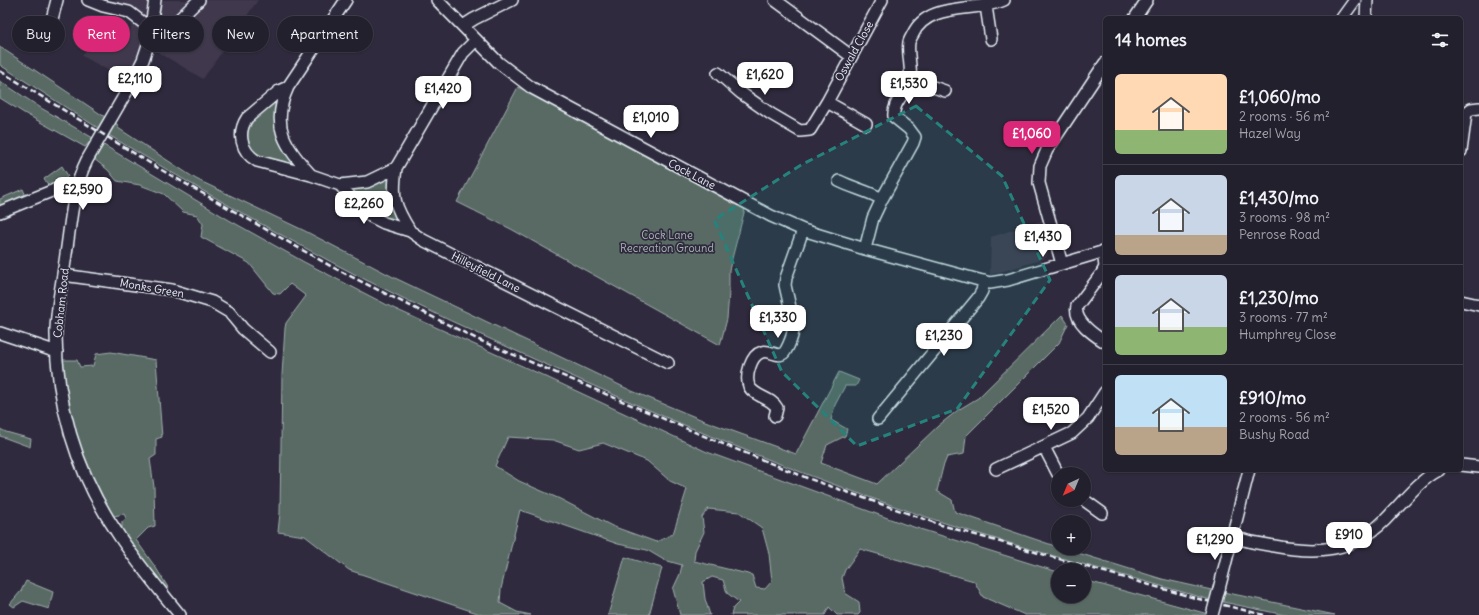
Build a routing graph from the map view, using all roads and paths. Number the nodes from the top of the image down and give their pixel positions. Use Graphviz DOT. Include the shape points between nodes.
graph roads {
  1 [pos="57,0"];
  2 [pos="88,0"];
  3 [pos="155,0"];
  4 [pos="199,0"];
  5 [pos="346,0"];
  6 [pos="437,0"];
  7 [pos="512,0"];
  8 [pos="775,0"];
  9 [pos="882,0"];
  10 [pos="1004,0"];
  11 [pos="1147,0"];
  12 [pos="1355,0"];
  13 [pos="1367,0"];
  14 [pos="986,6"];
  15 [pos="53,16"];
  16 [pos="152,16"];
  17 [pos="182,16"];
  18 [pos="1136,16"];
  19 [pos="1343,16"];
  20 [pos="1366,16"];
  21 [pos="138,19"];
  22 [pos="463,26"];
  23 [pos="991,39"];
  24 [pos="476,40"];
  25 [pos="145,52"];
  26 [pos="851,56"];
  27 [pos="1103,66"];
  28 [pos="718,73"];
  29 [pos="910,79"];
  30 [pos="288,87"];
  31 [pos="945,91"];
  32 [pos="827,102"];
  33 [pos="1479,108"];
  34 [pos="866,124"];
  35 [pos="1463,136"];
  36 [pos="396,168"];
  37 [pos="310,175"];
  38 [pos="839,181"];
  39 [pos="340,185"];
  40 [pos="75,192"];
  41 [pos="882,199"];
  42 [pos="0,212"];
  43 [pos="802,230"];
  44 [pos="410,231"];
  45 [pos="865,249"];
  46 [pos="1103,251"];
  47 [pos="1062,264"];
  48 [pos="1103,270"];
  49 [pos="63,275"];
  50 [pos="984,281"];
  51 [pos="1463,301"];
  52 [pos="1479,305"];
  53 [pos="0,333"];
  54 [pos="1103,341"];
  55 [pos="57,352"];
  56 [pos="270,352"];
  57 [pos="668,363"];
  58 [pos="1103,395"];
  59 [pos="775,416"];
  60 [pos="878,419"];
  61 [pos="1044,447"];
  62 [pos="1463,465"];
  63 [pos="1054,467"];
  64 [pos="1479,467"];
  65 [pos="996,469"];
  66 [pos="1248,472"];
  67 [pos="1436,472"];
  68 [pos="1091,505"];
  69 [pos="1102,513"];
  70 [pos="1232,537"];
  71 [pos="180,615"];
  72 [pos="1212,615"];
  1 -- 15 [label="street"];
  2 -- 21 [label="street" via="129,12"];
  3 -- 16 [label="street, Cobham Road"];
  4 -- 17 [label="street"];
  5 -- 30 [label="street"];
  6 -- 22 [label="street, Cock Lane"];
  7 -- 22 [label="street"];
  8 -- 26 [label="street"];
  9 -- 26 [label="street, Oswald Close"];
  10 -- 14 [label="street"];
  11 -- 18 [label="street"];
  12 -- 19 [label="street"];
  13 -- 20 [label="street"];
  14 -- 23 [label="street"];
  14 -- 29 [label="street" via="938,13 923,20 909,42"];
  22 -- 24 [label="street, Cock Lane"];
  24 -- 36 [label="street" via="463,53"];
  24 -- 43 [label="street, Cock Lane" via="499,63 532,88 771,216"];
  25 -- 40 [label="street, Cobham Road" via="139,69 86,160"];
  26 -- 32 [label="street, Oswald Close"];
  27 -- 47 [label="street" via="1047,150 1040,166 1039,183"];
  28 -- 32 [label="street, Oswald Close" via="741,93 800,131 810,130"];
  29 -- 31 [label="street"];
  29 -- 41 [label="street" via="893,110 894,117 915,137"];
  30 -- 37 [label="street" via="283,97 280,120 284,139 294,157"];
  30 -- 37 [label="street" via="279,91 248,118 242,130 243,145 257,161"];
  32 -- 34 [label="street"];
  33 -- 35 [label="street" via="1470,109 1466,113"];
  36 -- 39 [label="street" via="367,182"];
  36 -- 44 [label="street" via="394,198"];
  37 -- 39 [label="street"];
  38 -- 41 [label="street"];
  39 -- 44 [label="street, Hilleyfield Lane" via="361,209 372,217"];
  40 -- 42 [label="street" via="54,189"];
  40 -- 49 [label="street, Cobham Road"];
  41 -- 45 [label="street" via="873,218"];
  43 -- 45 [label="street, Cock Lane"];
  43 -- 59 [label="street" via="785,285 794,329 783,354 760,352 749,371 750,388 775,404 778,408"];
  44 -- 57 [label="street, Hilleyfield Lane" via="423,240"];
  45 -- 50 [label="street, Cock Lane"];
  46 -- 47 [label="street, Cock Lane"];
  47 -- 50 [label="street, Cock Lane" via="999,282"];
  48 -- 54 [label="street" via="1075,312 1077,318"];
  49 -- 55 [label="street, Cobham Road" via="56,327"];
  49 -- 56 [label="street, Monks Green" via="172,290 212,302 229,312"];
  50 -- 60 [label="street" via="978,298"];
  51 -- 52 [label="street"];
  53 -- 55 [label="street"];
  55 -- 71 [label="street, Cobham Road" via="68,429 94,492 115,531"];
  58 -- 61 [label="street" via="1079,428"];
  61 -- 63 [label="street"];
  61 -- 65 [label="street"];
  62 -- 64 [label="street"];
  66 -- 70 [label="street"];
  67 -- 70 [label="street" via="1420,484 1373,531 1340,547 1304,551"];
  68 -- 69 [label="street"];
  70 -- 72 [label="street, bridge"];
}
